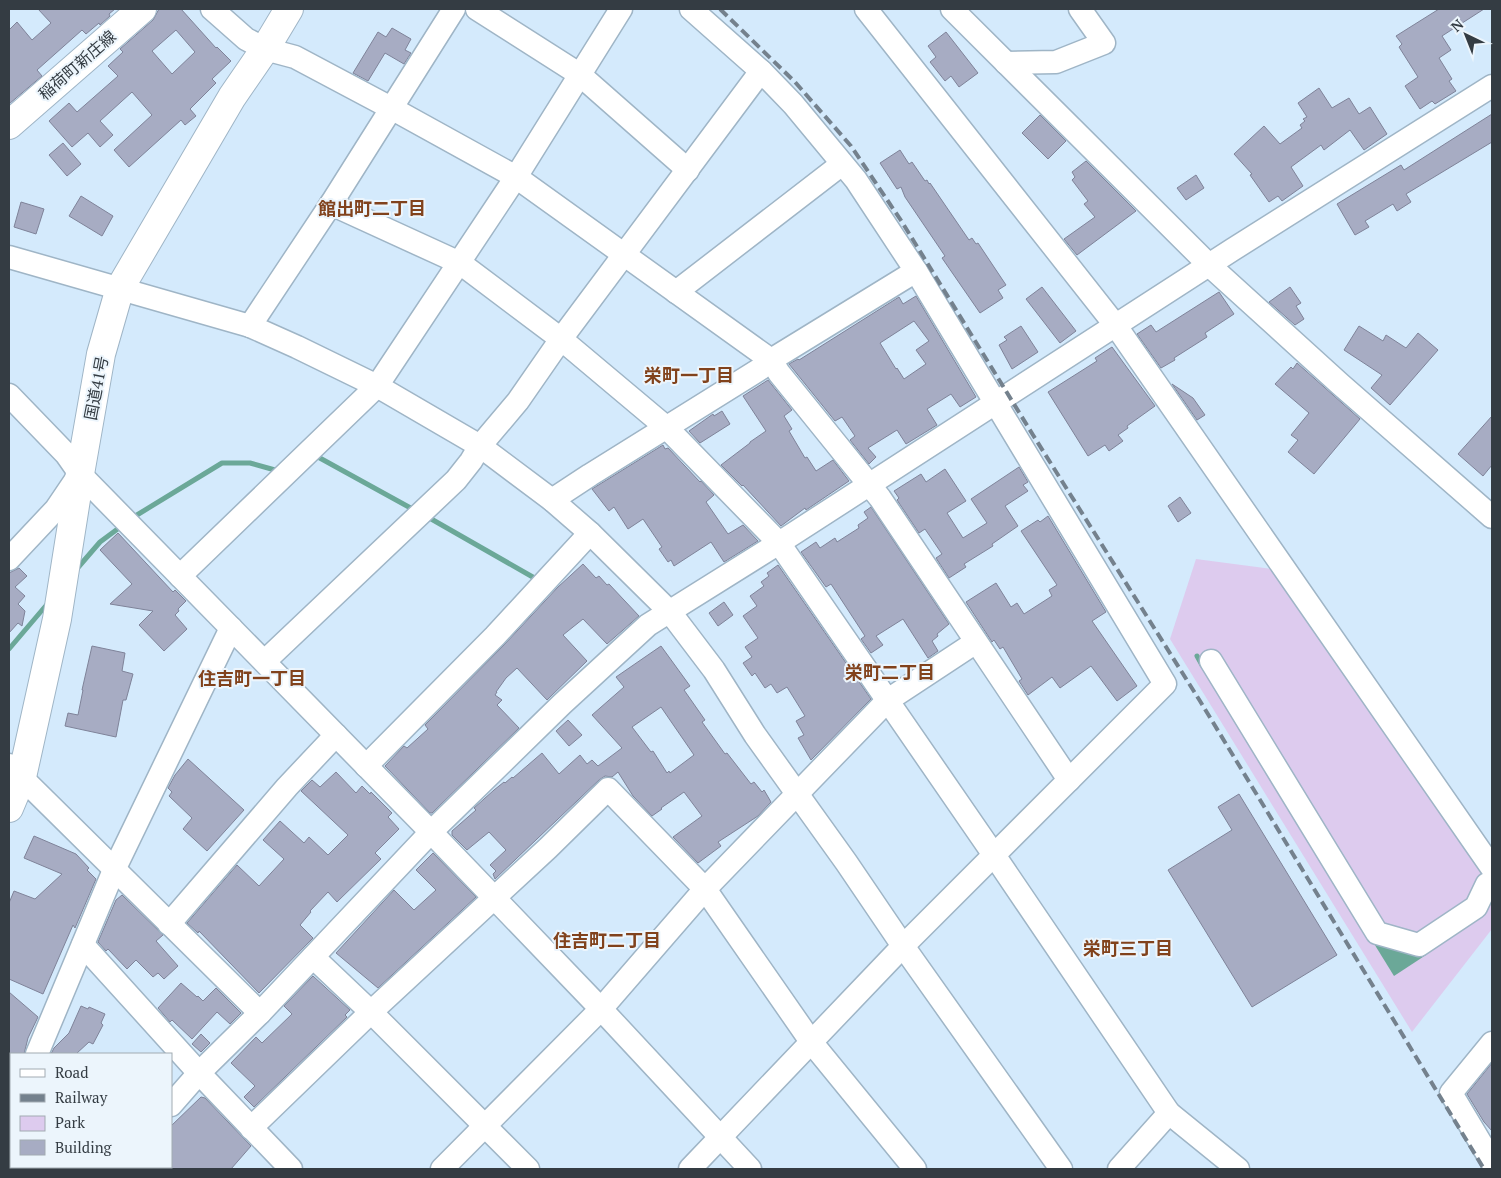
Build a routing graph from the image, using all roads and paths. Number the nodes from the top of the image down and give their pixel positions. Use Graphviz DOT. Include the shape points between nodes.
graph roads {
  1 [pos="142,9"];
  2 [pos="212,9"];
  3 [pos="289,9"];
  4 [pos="454,9"];
  5 [pos="477,9"];
  6 [pos="621,9"];
  7 [pos="691,9"];
  8 [pos="866,9"];
  9 [pos="952,9"];
  10 [pos="1080,9"];
  11 [pos="265,48"];
  12 [pos="1006,63"];
  13 [pos="761,71"];
  14 [pos="579,74"];
  15 [pos="1492,86"];
  16 [pos="391,108"];
  17 [pos="10,121"];
  18 [pos="842,164"];
  19 [pos="688,170"];
  20 [pos="516,177"];
  21 [pos="331,204"];
  22 [pos="624,254"];
  23 [pos="9,257"];
  24 [pos="460,263"];
  25 [pos="1209,265"];
  26 [pos="916,271"];
  27 [pos="120,288"];
  28 [pos="676,292"];
  29 [pos="250,326"];
  30 [pos="1116,326"];
  31 [pos="561,339"];
  32 [pos="771,360"];
  33 [pos="377,386"];
  34 [pos="9,395"];
  35 [pos="996,403"];
  36 [pos="667,428"];
  37 [pos="480,446"];
  38 [pos="80,474"];
  39 [pos="869,485"];
  40 [pos="552,500"];
  41 [pos="1492,518"];
  42 [pos="590,533"];
  43 [pos="779,543"];
  44 [pos="9,559"];
  45 [pos="180,576"];
  46 [pos="670,612"];
  47 [pos="231,628"];
  48 [pos="976,642"];
  49 [pos="265,661"];
  50 [pos="1211,661"];
  51 [pos="888,700"];
  52 [pos="336,735"];
  53 [pos="366,766"];
  54 [pos="15,771"];
  55 [pos="1069,780"];
  56 [pos="797,793"];
  57 [pos="9,808"];
  58 [pos="431,832"];
  59 [pos="994,855"];
  60 [pos="114,870"];
  61 [pos="1490,876"];
  62 [pos="704,889"];
  63 [pos="494,899"];
  64 [pos="169,924"];
  65 [pos="83,945"];
  66 [pos="903,946"];
  67 [pos="313,957"];
  68 [pos="601,1009"];
  69 [pos="371,1012"];
  70 [pos="260,1013"];
  71 [pos="1492,1042"];
  72 [pos="812,1043"];
  73 [pos="37,1053"];
  74 [pos="199,1073"];
  75 [pos="172,1104"];
  76 [pos="1169,1113"];
  77 [pos="484,1126"];
  78 [pos="251,1128"];
  79 [pos="720,1138"];
  80 [pos="1492,1162"];
  81 [pos="277,1164"];
  82 [pos="442,1169"];
  83 [pos="528,1169"];
  84 [pos="690,1169"];
  85 [pos="750,1169"];
  86 [pos="915,1169"];
  87 [pos="1060,1169"];
  88 [pos="1119,1169"];
  89 [pos="1238,1169"];
  1 -- 17 [label="main road, 稲荷町新庄線"];
  2 -- 11 [label="street" via="246,39"];
  3 -- 11 [label="main road, 国道41号"];
  4 -- 16 [label="street"];
  5 -- 14 [label="street"];
  6 -- 14 [label="street"];
  7 -- 13 [label="street"];
  8 -- 30 [label="street"];
  9 -- 12 [label="street"];
  10 -- 12 [label="street" via="1104,44 1056,62"];
  11 -- 16 [label="street" via="295,57"];
  11 -- 27 [label="main road, 国道41号" via="232,97"];
  12 -- 25 [label="street"];
  13 -- 18 [label="street" via="794,104"];
  13 -- 19 [label="street"];
  14 -- 19 [label="street"];
  14 -- 20 [label="street"];
  15 -- 25 [label="street"];
  16 -- 20 [label="street"];
  16 -- 21 [label="street"];
  18 -- 26 [label="street"];
  18 -- 28 [label="street"];
  19 -- 22 [label="street"];
  20 -- 22 [label="street"];
  20 -- 24 [label="street"];
  21 -- 24 [label="street"];
  21 -- 29 [label="street"];
  22 -- 28 [label="street"];
  22 -- 31 [label="street"];
  23 -- 27 [label="street"];
  24 -- 31 [label="street"];
  24 -- 33 [label="street"];
  25 -- 30 [label="street"];
  25 -- 41 [label="street"];
  26 -- 32 [label="street"];
  26 -- 35 [label="street"];
  27 -- 29 [label="street"];
  27 -- 38 [label="main road, 国道41号" via="102,354"];
  28 -- 32 [label="street"];
  29 -- 33 [label="street"];
  30 -- 35 [label="street"];
  30 -- 61 [label="street"];
  31 -- 36 [label="street"];
  31 -- 37 [label="street" via="507,415"];
  32 -- 36 [label="street"];
  32 -- 39 [label="street"];
  33 -- 37 [label="street"];
  33 -- 45 [label="street"];
  34 -- 38 [label="street" via="66,454"];
  35 -- 39 [label="street"];
  35 -- 55 [label="street" via="1165,684"];
  36 -- 40 [label="street"];
  36 -- 43 [label="street"];
  37 -- 40 [label="street"];
  37 -- 49 [label="street" via="456,480"];
  38 -- 44 [label="street" via="56,509"];
  38 -- 45 [label="street"];
  38 -- 54 [label="main road, 国道41号" via="57,619"];
  39 -- 43 [label="street"];
  39 -- 48 [label="street"];
  40 -- 42 [label="street"];
  42 -- 46 [label="street"];
  42 -- 53 [label="street" via="495,636"];
  43 -- 46 [label="street"];
  43 -- 51 [label="street"];
  45 -- 47 [label="street"];
  46 -- 56 [label="street" via="714,670"];
  46 -- 58 [label="street" via="648,625 562,704"];
  47 -- 49 [label="street"];
  47 -- 60 [label="street"];
  48 -- 51 [label="street"];
  48 -- 55 [label="street"];
  49 -- 52 [label="street"];
  50 -- 61 [label="street" via="1377,933 1419,945 1476,907"];
  51 -- 56 [label="street"];
  51 -- 59 [label="street"];
  52 -- 53 [label="street"];
  52 -- 64 [label="street"];
  53 -- 58 [label="street"];
  54 -- 57 [label="main road, 国道41号"];
  54 -- 60 [label="street"];
  55 -- 59 [label="street"];
  56 -- 62 [label="street"];
  56 -- 66 [label="street"];
  58 -- 63 [label="street"];
  58 -- 67 [label="street"];
  59 -- 66 [label="street"];
  59 -- 76 [label="street"];
  60 -- 64 [label="street"];
  60 -- 65 [label="street"];
  62 -- 63 [label="street" via="608,789"];
  62 -- 68 [label="street"];
  62 -- 72 [label="street"];
  63 -- 68 [label="street"];
  63 -- 69 [label="street"];
  64 -- 70 [label="street"];
  65 -- 73 [label="street"];
  65 -- 74 [label="street"];
  66 -- 72 [label="street"];
  66 -- 87 [label="street"];
  67 -- 69 [label="street"];
  67 -- 70 [label="street"];
  68 -- 77 [label="street"];
  68 -- 79 [label="street"];
  69 -- 77 [label="street"];
  69 -- 78 [label="street"];
  70 -- 74 [label="street"];
  71 -- 80 [label="street" via="1451,1093"];
  72 -- 79 [label="street"];
  72 -- 86 [label="street"];
  74 -- 75 [label="street"];
  74 -- 78 [label="street"];
  76 -- 88 [label="street"];
  76 -- 89 [label="street"];
  77 -- 82 [label="street"];
  77 -- 83 [label="street"];
  78 -- 81 [label="street"];
  79 -- 84 [label="street"];
  79 -- 85 [label="street"];
}
